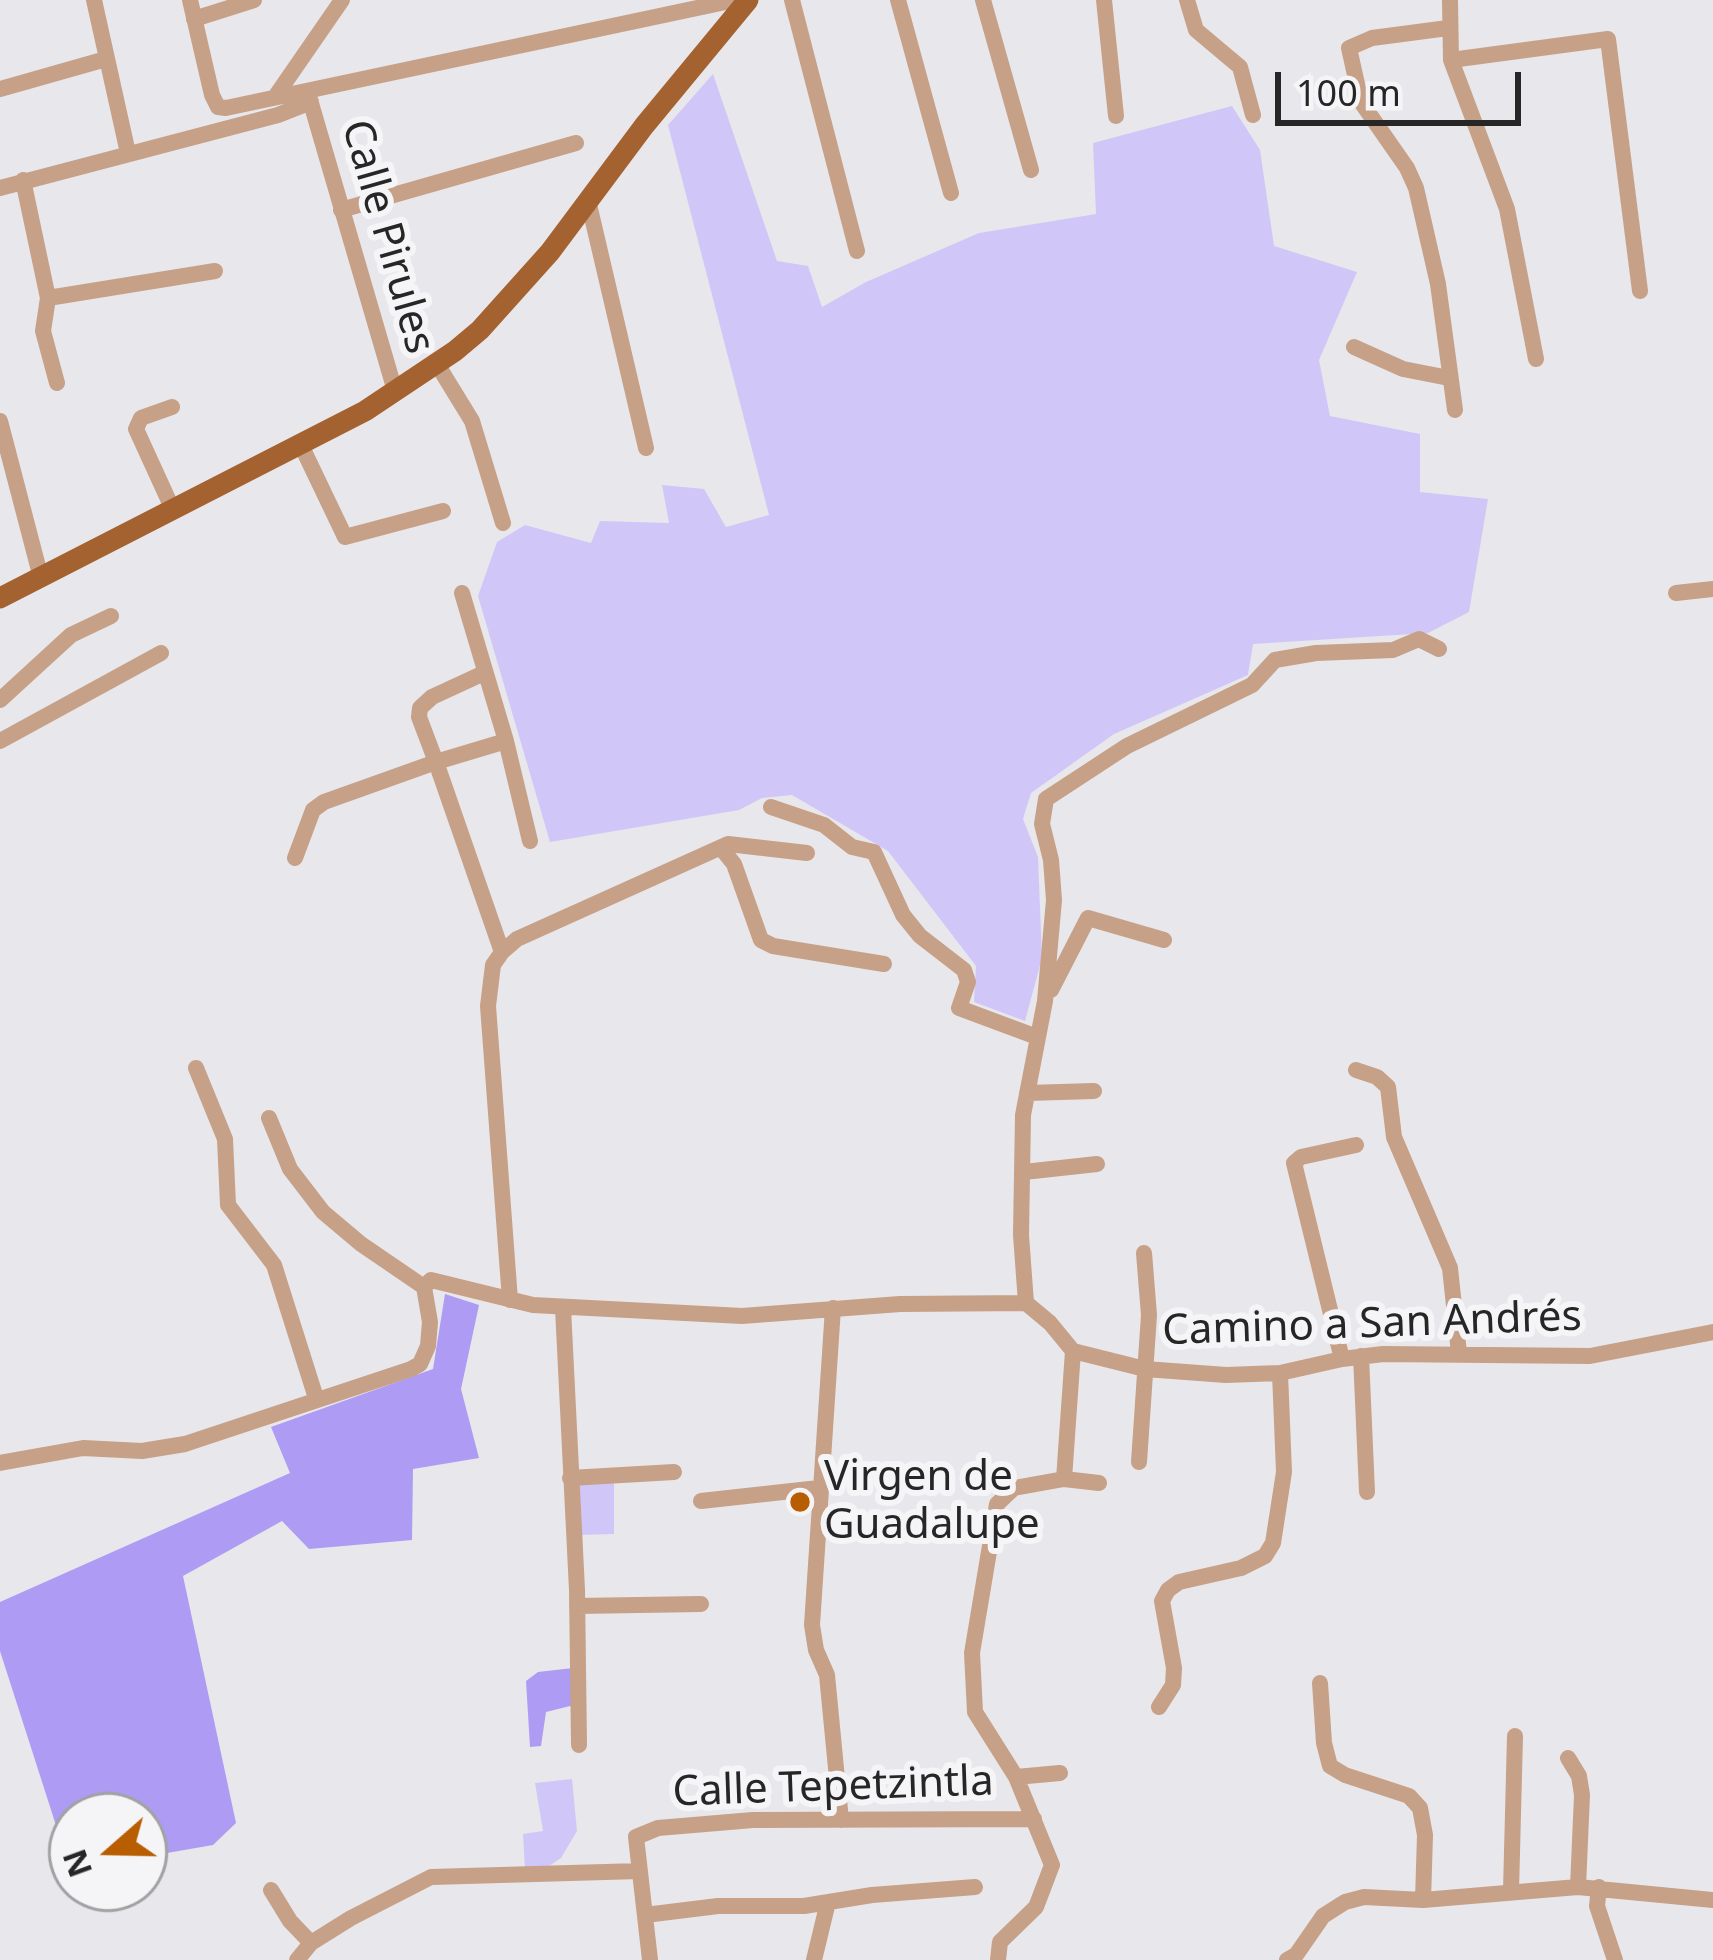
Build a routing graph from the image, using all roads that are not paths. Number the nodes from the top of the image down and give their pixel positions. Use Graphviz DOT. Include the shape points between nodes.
graph roads {
  1 [pos="94,0"];
  2 [pos="190,0"];
  3 [pos="254,0"];
  4 [pos="342,0"];
  5 [pos="735,0"];
  6 [pos="748,0"];
  7 [pos="792,0"];
  8 [pos="898,0"];
  9 [pos="983,0"];
  10 [pos="1104,0"];
  11 [pos="1186,0"];
  12 [pos="1450,0"];
  13 [pos="194,19"];
  14 [pos="1448,28"];
  15 [pos="106,59"];
  16 [pos="1451,60"];
  17 [pos="0,89"];
  18 [pos="308,95"];
  19 [pos="275,97"];
  20 [pos="1253,115"];
  21 [pos="1116,116"];
  22 [pos="576,143"];
  23 [pos="128,153"];
  24 [pos="1031,170"];
  25 [pos="23,180"];
  26 [pos="0,188"];
  27 [pos="952,193"];
  28 [pos="587,200"];
  29 [pos="341,210"];
  30 [pos="857,251"];
  31 [pos="215,271"];
  32 [pos="1640,291"];
  33 [pos="48,298"];
  34 [pos="1354,347"];
  35 [pos="1536,359"];
  36 [pos="436,364"];
  37 [pos="1449,378"];
  38 [pos="57,383"];
  39 [pos="395,391"];
  40 [pos="172,407"];
  41 [pos="1455,410"];
  42 [pos="0,421"];
  43 [pos="301,445"];
  44 [pos="646,448"];
  45 [pos="173,510"];
  46 [pos="443,511"];
  47 [pos="503,523"];
  48 [pos="41,578"];
  49 [pos="1713,589"];
  50 [pos="461,593"];
  51 [pos="1676,593"];
  52 [pos="0,598"];
  53 [pos="111,616"];
  54 [pos="1439,649"];
  55 [pos="161,653"];
  56 [pos="484,673"];
  57 [pos="0,700"];
  58 [pos="0,741"];
  59 [pos="506,741"];
  60 [pos="436,762"];
  61 [pos="771,807"];
  62 [pos="530,841"];
  63 [pos="722,848"];
  64 [pos="807,854"];
  65 [pos="296,858"];
  66 [pos="1165,940"];
  67 [pos="502,952"];
  68 [pos="884,964"];
  69 [pos="1045,1001"];
  70 [pos="1037,1037"];
  71 [pos="196,1068"];
  72 [pos="1356,1070"];
  73 [pos="1094,1091"];
  74 [pos="1027,1093"];
  75 [pos="269,1118"];
  76 [pos="1357,1145"];
  77 [pos="1096,1164"];
  78 [pos="1024,1172"];
  79 [pos="1144,1253"];
  80 [pos="424,1287"];
  81 [pos="510,1300"];
  82 [pos="1027,1303"];
  83 [pos="563,1308"];
  84 [pos="833,1308"];
  85 [pos="1713,1332"];
  86 [pos="1072,1351"];
  87 [pos="1459,1353"];
  88 [pos="1352,1358"];
  89 [pos="1145,1369"];
  90 [pos="1280,1373"];
  91 [pos="316,1398"];
  92 [pos="1139,1462"];
  93 [pos="0,1463"];
  94 [pos="674,1472"];
  95 [pos="570,1478"];
  96 [pos="1064,1479"];
  97 [pos="1099,1484"];
  98 [pos="819,1488"];
  99 [pos="1367,1492"];
  100 [pos="701,1501"];
  101 [pos="700,1604"];
  102 [pos="577,1606"];
  103 [pos="1320,1683"];
  104 [pos="1159,1707"];
  105 [pos="1515,1736"];
  106 [pos="579,1745"];
  107 [pos="1568,1758"];
  108 [pos="1060,1773"];
  109 [pos="1016,1777"];
  110 [pos="1034,1819"];
  111 [pos="841,1820"];
  112 [pos="640,1870"];
  113 [pos="975,1887"];
  114 [pos="1578,1887"];
  115 [pos="1599,1887"];
  116 [pos="271,1890"];
  117 [pos="1511,1891"];
  118 [pos="1423,1900"];
  119 [pos="1713,1900"];
  120 [pos="828,1903"];
  121 [pos="645,1915"];
  122 [pos="311,1943"];
  123 [pos="296,1960"];
  124 [pos="650,1960"];
  125 [pos="814,1960"];
  126 [pos="998,1960"];
  127 [pos="1288,1960"];
  128 [pos="1615,1960"];
  1 -- 15 [label="street"];
  2 -- 13 [label="street"];
  3 -- 13 [label="street"];
  4 -- 19 [label="street"];
  5 -- 18 [label="street"];
  6 -- 28 [label="main road"];
  7 -- 30 [label="street"];
  8 -- 27 [label="street"];
  9 -- 24 [label="street"];
  10 -- 21 [label="street"];
  11 -- 20 [label="street" via="1196,30 1240,67"];
  12 -- 14 [label="street"];
  13 -- 19 [label="street" via="218,107"];
  14 -- 16 [label="street"];
  14 -- 37 [label="street" via="1349,48 1361,102 1416,188"];
  15 -- 17 [label="street"];
  15 -- 23 [label="street"];
  16 -- 32 [label="street" via="1608,39"];
  16 -- 35 [label="street" via="1507,209"];
  18 -- 19 [label="street"];
  18 -- 23 [label="street" via="278,116"];
  18 -- 29 [label="street, Calle Pirules"];
  22 -- 29 [label="street"];
  23 -- 25 [label="street"];
  25 -- 26 [label="street"];
  25 -- 33 [label="street"];
  28 -- 36 [label="main road" via="508,300"];
  28 -- 44 [label="street"];
  29 -- 39 [label="street, Calle Pirules"];
  31 -- 33 [label="street"];
  33 -- 38 [label="street" via="43,331"];
  34 -- 37 [label="street"];
  36 -- 39 [label="main road"];
  36 -- 47 [label="street" via="472,421"];
  37 -- 41 [label="street"];
  39 -- 43 [label="main road"];
  40 -- 45 [label="street" via="141,418 136,429"];
  42 -- 48 [label="street"];
  43 -- 45 [label="main road"];
  43 -- 46 [label="street" via="345,537"];
  45 -- 48 [label="main road"];
  48 -- 52 [label="main road"];
  49 -- 51 [label="street"];
  50 -- 56 [label="street"];
  53 -- 57 [label="street" via="71,635"];
  54 -- 69 [label="street" via="1420,639 1393,650 1275,660 1252,685 1057,789 1042,810 1054,900"];
  55 -- 58 [label="street"];
  56 -- 59 [label="street"];
  56 -- 60 [label="street" via="420,708"];
  59 -- 60 [label="street"];
  59 -- 62 [label="street"];
  60 -- 65 [label="street" via="324,802 313,810"];
  60 -- 67 [label="street"];
  61 -- 70 [label="street" via="874,852 903,915 964,970 959,1008"];
  63 -- 64 [label="street" via="752,844"];
  63 -- 67 [label="street"];
  63 -- 68 [label="street" via="761,940"];
  66 -- 69 [label="street" via="1088,918"];
  67 -- 81 [label="street" via="493,965 488,1026"];
  69 -- 70 [label="street"];
  70 -- 74 [label="street"];
  71 -- 91 [label="street" via="225,1139 228,1205 274,1265"];
  72 -- 87 [label="street" via="1388,1087 1394,1137 1450,1268"];
  73 -- 74 [label="street"];
  74 -- 78 [label="street"];
  75 -- 80 [label="street" via="290,1169 323,1212"];
  76 -- 88 [label="street" via="1294,1163"];
  77 -- 78 [label="street"];
  78 -- 82 [label="street"];
  79 -- 89 [label="street"];
  80 -- 81 [label="street" via="439,1280"];
  80 -- 91 [label="street" via="430,1322 420,1364"];
  81 -- 83 [label="street"];
  82 -- 84 [label="street"];
  82 -- 86 [label="street"];
  83 -- 84 [label="street" via="742,1316"];
  83 -- 95 [label="street"];
  84 -- 98 [label="street"];
  85 -- 87 [label="street, Camino a San Andrés" via="1589,1356"];
  86 -- 89 [label="street, Camino a San Andrés"];
  86 -- 96 [label="street"];
  87 -- 88 [label="street, Camino a San Andrés"];
  88 -- 90 [label="street, Camino a San Andrés"];
  88 -- 99 [label="street"];
  89 -- 90 [label="street, Camino a San Andrés"];
  89 -- 92 [label="street"];
  90 -- 104 [label="street" via="1284,1472 1274,1543 1241,1568 1168,1590 1162,1600 1173,1685"];
  91 -- 93 [label="street" via="164,1449 82,1448"];
  94 -- 95 [label="street"];
  95 -- 102 [label="street"];
  96 -- 97 [label="street"];
  96 -- 109 [label="street" via="1005,1493 981,1591 975,1712"];
  98 -- 100 [label="street"];
  98 -- 111 [label="street" via="812,1625 826,1675"];
  101 -- 102 [label="street"];
  102 -- 106 [label="street"];
  103 -- 118 [label="street" via="1330,1766 1409,1796 1420,1808"];
  105 -- 117 [label="street"];
  107 -- 114 [label="street" via="1582,1795"];
  108 -- 109 [label="street"];
  109 -- 110 [label="street"];
  110 -- 111 [label="street, Calle Tepetzintla"];
  110 -- 126 [label="street" via="1052,1865 1036,1907 1000,1942"];
  111 -- 112 [label="street, Calle Tepetzintla" via="658,1828 636,1837"];
  112 -- 121 [label="street"];
  112 -- 122 [label="street" via="431,1877"];
  113 -- 120 [label="street"];
  114 -- 115 [label="street"];
  114 -- 117 [label="street"];
  115 -- 119 [label="street"];
  115 -- 128 [label="street" via="1597,1906"];
  116 -- 122 [label="street"];
  117 -- 118 [label="street"];
  118 -- 127 [label="street" via="1345,1902"];
  120 -- 121 [label="street"];
  120 -- 125 [label="street"];
  121 -- 124 [label="street"];
  122 -- 123 [label="street"];
}
